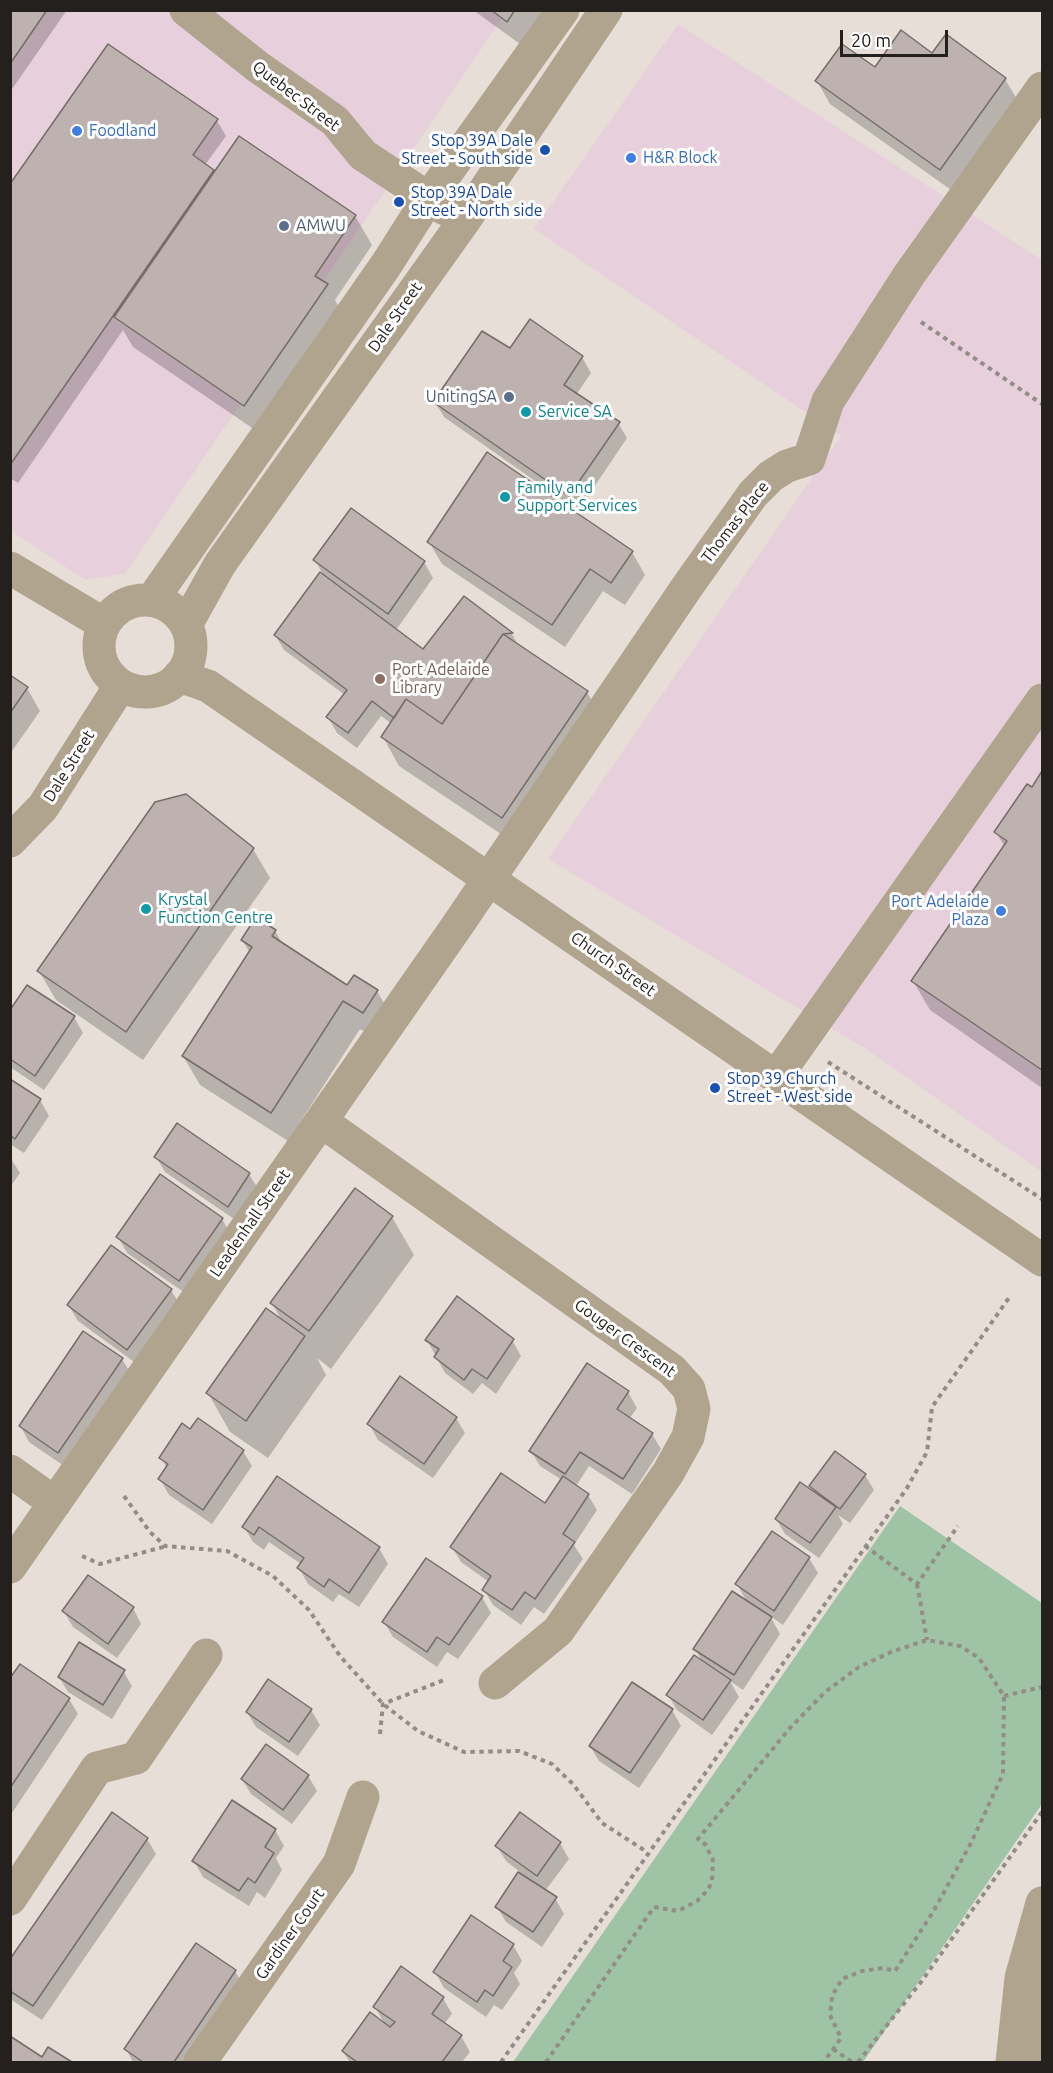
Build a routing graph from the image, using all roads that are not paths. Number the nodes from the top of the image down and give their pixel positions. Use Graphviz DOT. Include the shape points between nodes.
graph roads {
  1 [pos="186,10"];
  2 [pos="563,10"];
  3 [pos="606,10"];
  4 [pos="1042,88"];
  5 [pos="428,199"];
  6 [pos="464,221"];
  7 [pos="10,568"];
  8 [pos="152,600"];
  9 [pos="104,624"];
  10 [pos="186,625"];
  11 [pos="179,676"];
  12 [pos="118,684"];
  13 [pos="1042,700"];
  14 [pos="10,841"];
  15 [pos="488,878"];
  16 [pos="776,1077"];
  17 [pos="321,1121"];
  18 [pos="1042,1260"];
  19 [pos="10,1471"];
  20 [pos="55,1503"];
  21 [pos="10,1567"];
  22 [pos="206,1655"];
  23 [pos="495,1683"];
  24 [pos="363,1797"];
  25 [pos="10,1899"];
  26 [pos="1042,1903"];
  27 [pos="1042,1912"];
  28 [pos="200,2062"];
  29 [pos="1012,2062"];
  30 [pos="1039,2062"];
  1 -- 5 [label="street, Quebec Street" via="258,68 335,121 363,155"];
  2 -- 5 [label="street"];
  3 -- 6 [label="street, Dale Street"];
  4 -- 15 [label="street, Thomas Place" via="828,400 809,459 787,466 753,494"];
  5 -- 6 [label="street, Quebec Street"];
  5 -- 8 [label="street"];
  6 -- 10 [label="street, Dale Street" via="220,564"];
  7 -- 9 [label="street"];
  8 -- 9 [label="street" via="124,604"];
  8 -- 10 [label="street" via="166,604"];
  9 -- 12 [label="street" via="98,650 102,663"];
  10 -- 11 [label="street" via="191,651"];
  11 -- 12 [label="street" via="157,690 130,690"];
  11 -- 15 [label="street, Church Street" via="208,686"];
  12 -- 14 [label="street, Dale Street" via="43,807"];
  13 -- 16 [label="street"];
  15 -- 16 [label="street, Church Street"];
  15 -- 17 [label="street, Leadenhall Street"];
  16 -- 18 [label="street, Church Street"];
  17 -- 20 [label="street, Leadenhall Street"];
  17 -- 23 [label="street, Gouger Crescent" via="672,1370 689,1389 694,1409 688,1437 668,1473 558,1631"];
  19 -- 20 [label="street"];
  20 -- 21 [label="street, Leadenhall Street"];
  22 -- 25 [label="street" via="136,1758 97,1768"];
  24 -- 28 [label="street, Gardiner Court" via="339,1864"];
  26 -- 29 [label="street" via="1021,1978"];
  27 -- 30 [label="street"];
}
